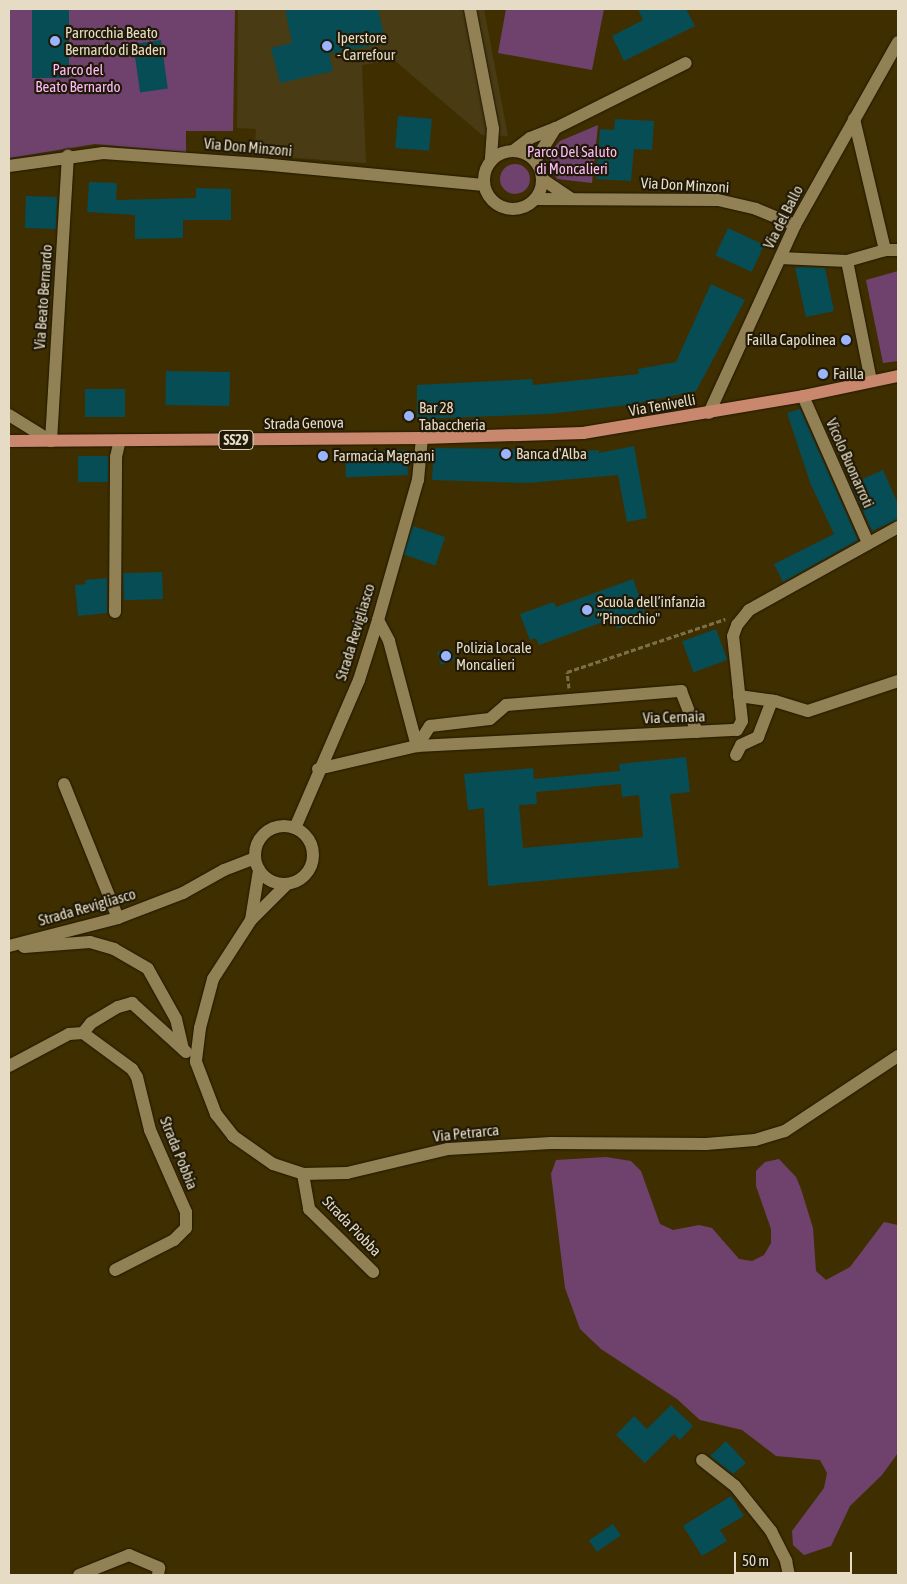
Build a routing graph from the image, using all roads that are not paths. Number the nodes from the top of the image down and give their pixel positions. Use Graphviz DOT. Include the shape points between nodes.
graph roads {
  1 [pos="470,9"];
  2 [pos="898,41"];
  3 [pos="686,63"];
  4 [pos="854,119"];
  5 [pos="493,128"];
  6 [pos="556,128"];
  7 [pos="511,151"];
  8 [pos="68,156"];
  9 [pos="491,161"];
  10 [pos="535,161"];
  11 [pos="9,166"];
  12 [pos="542,179"];
  13 [pos="484,185"];
  14 [pos="570,198"];
  15 [pos="535,199"];
  16 [pos="795,225"];
  17 [pos="885,250"];
  18 [pos="898,250"];
  19 [pos="780,258"];
  20 [pos="848,261"];
  21 [pos="898,376"];
  22 [pos="871,382"];
  23 [pos="803,396"];
  24 [pos="709,413"];
  25 [pos="9,415"];
  26 [pos="425,438"];
  27 [pos="51,440"];
  28 [pos="120,440"];
  29 [pos="9,441"];
  30 [pos="897,529"];
  31 [pos="868,543"];
  32 [pos="115,612"];
  33 [pos="378,620"];
  34 [pos="898,681"];
  35 [pos="739,696"];
  36 [pos="772,701"];
  37 [pos="697,732"];
  38 [pos="417,746"];
  39 [pos="736,755"];
  40 [pos="318,769"];
  41 [pos="64,784"];
  42 [pos="295,828"];
  43 [pos="257,864"];
  44 [pos="287,884"];
  45 [pos="118,918"];
  46 [pos="251,920"];
  47 [pos="9,947"];
  48 [pos="83,1033"];
  49 [pos="183,1049"];
  50 [pos="898,1056"];
  51 [pos="196,1062"];
  52 [pos="9,1066"];
  53 [pos="303,1174"];
  54 [pos="115,1270"];
  55 [pos="372,1272"];
  56 [pos="702,1460"];
  57 [pos="80,1575"];
  58 [pos="158,1575"];
  59 [pos="789,1575"];
  1 -- 5 [label="street"];
  2 -- 4 [label="street, Via del Ballo"];
  3 -- 6 [label="street"];
  4 -- 16 [label="street, Via del Ballo"];
  4 -- 17 [label="street"];
  5 -- 7 [label="street"];
  5 -- 9 [label="street"];
  6 -- 7 [label="street" via="530,138"];
  6 -- 10 [label="street"];
  7 -- 9 [label="street"];
  7 -- 10 [label="street"];
  8 -- 11 [label="street, Via Don Minzoni"];
  8 -- 13 [label="street, Via Don Minzoni" via="102,153 158,156"];
  8 -- 27 [label="street, Via Beato Bernardo"];
  9 -- 13 [label="street" via="484,176"];
  10 -- 12 [label="street"];
  12 -- 14 [label="street"];
  12 -- 15 [label="street"];
  13 -- 15 [label="street" via="493,202 510,209 528,205"];
  14 -- 15 [label="street, Via Don Minzoni"];
  14 -- 16 [label="street, Via Don Minzoni" via="718,200 756,209"];
  16 -- 19 [label="street, Via del Ballo"];
  17 -- 18 [label="street"];
  17 -- 20 [label="street"];
  19 -- 20 [label="street"];
  19 -- 24 [label="street, Via del Ballo"];
  20 -- 22 [label="street"];
  21 -- 22 [label="main road, Via Tenivelli"];
  22 -- 23 [label="main road, Via Tenivelli"];
  23 -- 24 [label="main road, Via Tenivelli"];
  23 -- 31 [label="street, Vicolo Buonarroti"];
  24 -- 26 [label="main road, Via Tenivelli" via="583,433"];
  25 -- 27 [label="street"];
  26 -- 28 [label="main road, Strada Genova / SS29"];
  26 -- 33 [label="street, Strada Revigliasco" via="418,480"];
  27 -- 28 [label="main road, Strada Genova / SS29"];
  27 -- 29 [label="main road, Strada Genova / SS29"];
  28 -- 32 [label="street" via="116,457"];
  30 -- 31 [label="street"];
  31 -- 35 [label="street, Via Cernaia" via="749,610 733,636"];
  33 -- 38 [label="street" via="389,641"];
  33 -- 40 [label="street, Strada Revigliasco" via="359,680"];
  34 -- 36 [label="street" via="816,710 801,711"];
  35 -- 36 [label="street"];
  35 -- 37 [label="street, Via Cernaia" via="742,721 736,730"];
  36 -- 39 [label="street" via="758,737 741,745"];
  37 -- 38 [label="street, Via Cernaia"];
  37 -- 38 [label="street" via="681,692 506,705 490,719 430,726"];
  38 -- 40 [label="street, Via Cernaia"];
  40 -- 42 [label="street, Strada Revigliasco"];
  41 -- 45 [label="street"];
  42 -- 43 [label="street" via="278,826 263,834 258,841"];
  42 -- 44 [label="street" via="309,840 313,858 304,875"];
  43 -- 44 [label="street" via="271,881"];
  43 -- 45 [label="street, Strada Revigliasco" via="224,870 183,893"];
  43 -- 46 [label="street, Via Petrarca"];
  44 -- 46 [label="street, Via Petrarca"];
  45 -- 47 [label="street, Strada Revigliasco"];
  46 -- 51 [label="street, Via Petrarca" via="213,979 200,1028"];
  47 -- 49 [label="street, Strada Revigliasco" via="90,942 114,948 148,969 176,1019"];
  48 -- 49 [label="street" via="118,1006 132,1003"];
  48 -- 52 [label="street" via="69,1034"];
  48 -- 54 [label="street, Strada Pobbia" via="132,1069 137,1077 150,1130 186,1212 186,1228 174,1240"];
  49 -- 51 [label="street"];
  50 -- 53 [label="street, Via Petrarca" via="785,1131 754,1140 706,1144 552,1143 448,1149 347,1173"];
  51 -- 53 [label="street, Via Petrarca" via="216,1114 233,1136 273,1164"];
  53 -- 55 [label="street, Strada Piobba" via="309,1208"];
  56 -- 59 [label="street" via="735,1486 771,1531 786,1561"];
  57 -- 58 [label="street" via="129,1556 158,1568"];
}
